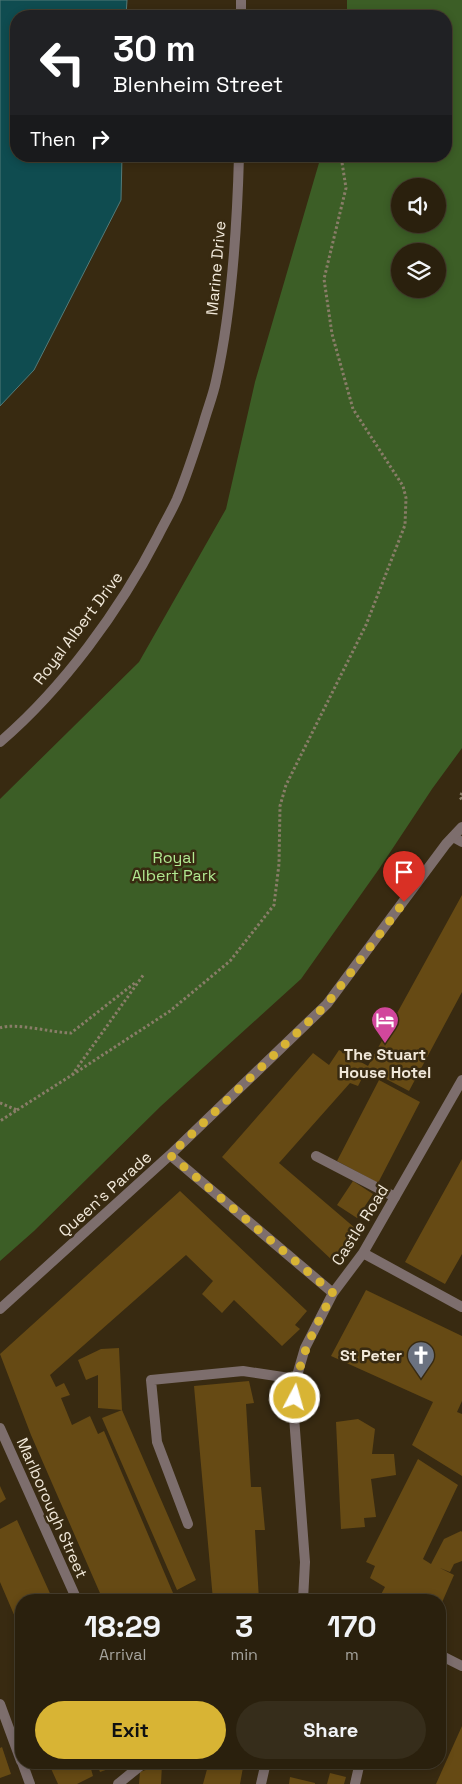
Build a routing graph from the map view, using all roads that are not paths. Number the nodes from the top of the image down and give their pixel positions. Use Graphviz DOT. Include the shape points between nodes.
graph roads {
  1 [pos="239,162"];
  2 [pos="216,382"];
  3 [pos="0,742"];
  4 [pos="462,826"];
  5 [pos="457,840"];
  6 [pos="462,1080"];
  7 [pos="170,1155"];
  8 [pos="316,1156"];
  9 [pos="395,1197"];
  10 [pos="363,1253"];
  11 [pos="333,1293"];
  12 [pos="462,1307"];
  13 [pos="0,1309"];
  14 [pos="296,1379"];
  15 [pos="0,1428"];
  16 [pos="188,1524"];
  17 [pos="74,1594"];
  18 [pos="303,1594"];
  19 [pos="446,1658"];
  20 [pos="462,1666"];
  21 [pos="0,1704"];
  22 [pos="15,1744"];
  23 [pos="25,1769"];
  24 [pos="136,1769"];
  25 [pos="264,1769"];
  26 [pos="358,1769"];
  27 [pos="30,1784"];
  28 [pos="118,1784"];
  29 [pos="261,1784"];
  30 [pos="355,1784"];
  1 -- 2 [label="street, Marine Drive" via="233,260"];
  2 -- 3 [label="street, Royal Albert Drive" via="176,500 138,574 64,676"];
  4 -- 5 [label="street, Queen's Parade"];
  5 -- 7 [label="street, Queen's Parade" via="327,1004"];
  6 -- 9 [label="street, Castle Road"];
  7 -- 11 [label="street"];
  7 -- 13 [label="street, Queen's Parade"];
  8 -- 9 [label="street"];
  9 -- 10 [label="street, Castle Road"];
  10 -- 11 [label="street, Castle Road"];
  10 -- 12 [label="street"];
  11 -- 14 [label="street, Castle Road" via="305,1348"];
  14 -- 16 [label="street" via="244,1371 151,1380 156,1442"];
  14 -- 18 [label="street, Castle Road" via="294,1417 305,1562"];
  15 -- 17 [label="street, Marlborough Street"];
  19 -- 20 [label="street"];
  21 -- 22 [label="street"];
  23 -- 27 [label="street"];
  24 -- 28 [label="street"];
  25 -- 29 [label="street"];
  26 -- 30 [label="street"];
}
